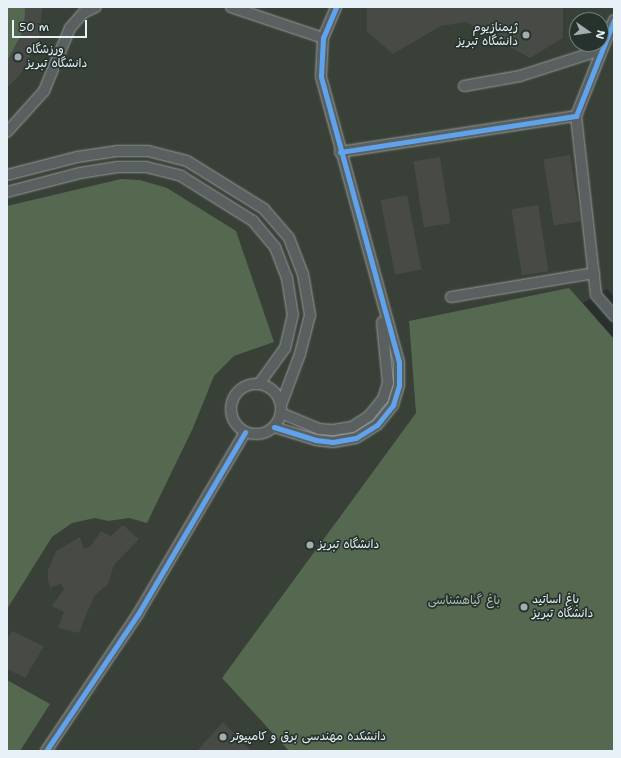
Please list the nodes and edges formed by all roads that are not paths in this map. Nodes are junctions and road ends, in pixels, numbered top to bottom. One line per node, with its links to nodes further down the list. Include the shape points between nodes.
1 (96, 7): 11 (street, via 83,13 70,28 44,90)
2 (231, 7): 6 (street)
3 (336, 7): 6 (street)
4 (614, 20): 5 (street)
5 (609, 32)
6 (323, 38): 12 (street, via 321,76)
7 (595, 52): 9 (street, via 520,76)
8 (600, 52): 10 (street)
9 (464, 86)
10 (576, 116): 12 (street); 15 (street)
11 (7, 132)
12 (340, 152): 16 (street)
13 (7, 175): 20 (street, via 77,157 117,151 148,151 187,161 264,209 289,238 303,274 310,315)
14 (7, 192): 19 (street, via 118,167 146,167 181,176 253,221 275,247 287,278 293,314 285,348)
15 (594, 273): 17 (street); 18 (street, via 596,295)
16 (378, 288): 20 (street, via 388,364 388,383 383,399 369,416 352,427 332,430 319,429); 21 (street, via 399,362 399,385 393,405 377,425 356,438 333,442 316,440)
17 (451, 297)
18 (614, 316)
19 (259, 384): 20 (street, via 273,390); 22 (street, via 244,387 233,398 231,414)
20 (281, 409): 21 (street)
21 (274, 427): 22 (street, via 260,434)
22 (245, 432): 23 (street, via 138,614)
23 (46, 751)

